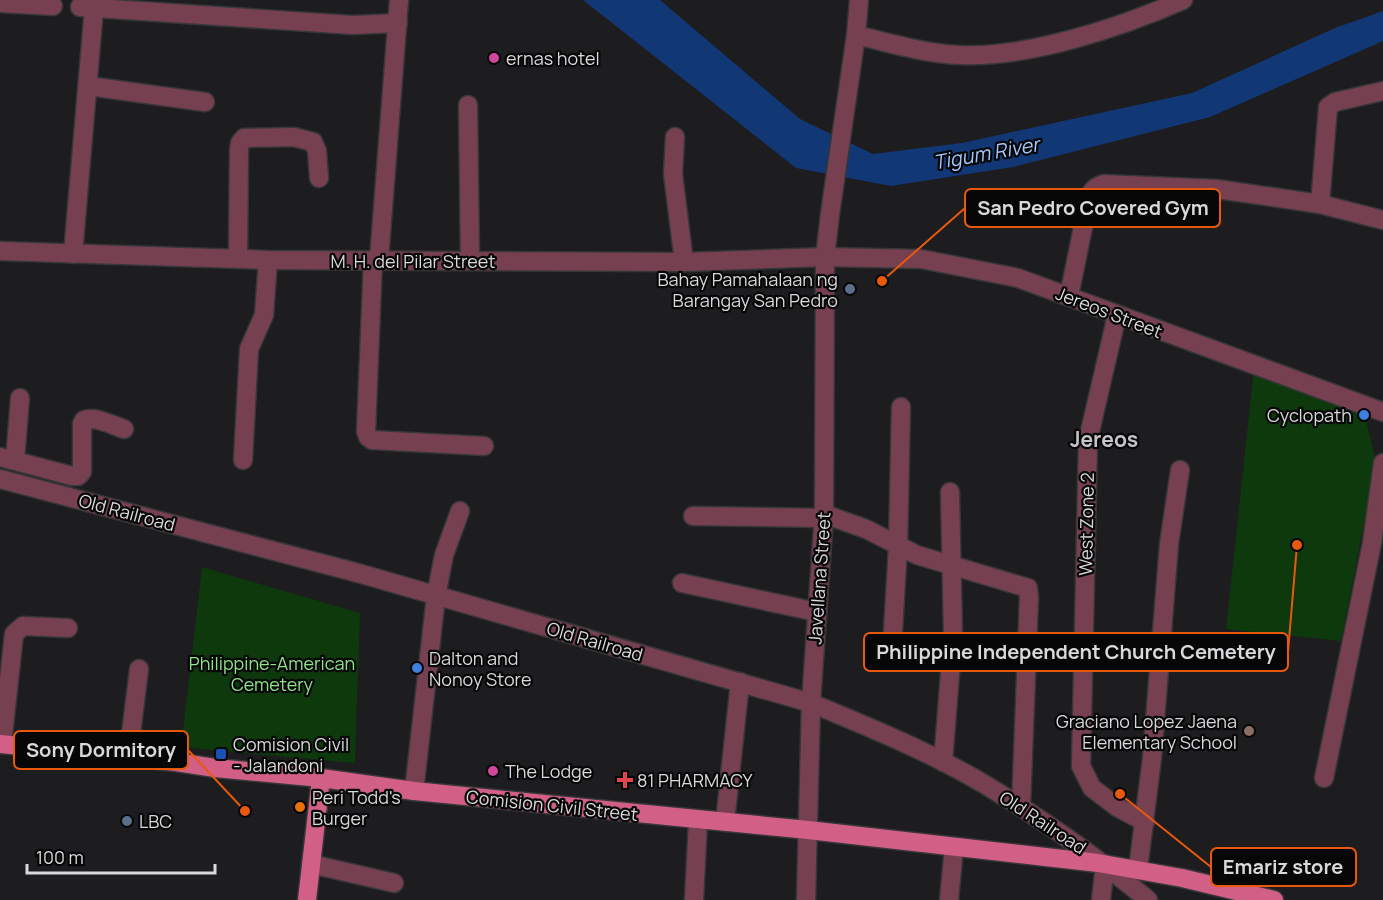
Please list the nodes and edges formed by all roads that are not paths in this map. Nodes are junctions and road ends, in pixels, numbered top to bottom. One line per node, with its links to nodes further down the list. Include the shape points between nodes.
1 (399, 0): 6 (street)
2 (859, 0): 7 (street, Javellana Street)
3 (1183, 0): 7 (street, via 1114,27 1050,44 976,56)
4 (0, 3): 5 (street)
5 (53, 6)
6 (398, 23): 8 (street, via 353,25 87,8); 21 (street)
7 (855, 43): 18 (street, Javellana Street)
8 (88, 86): 10 (street); 17 (street)
9 (1383, 91): 14 (street, via 1328,107)
10 (206, 102)
11 (468, 105): 22 (street)
12 (675, 137): 23 (street, via 673,174)
13 (319, 178): 19 (street, via 313,142 294,137 244,138 239,150)
14 (1320, 204): 15 (street); 24 (street, via 1217,189 1097,186 1089,198)
15 (1383, 220)
16 (0, 251): 17 (street, M. H. del Pilar Street)
17 (74, 254): 19 (street, M. H. del Pilar Street)
18 (825, 257): 23 (street, M. H. del Pilar Street); 24 (street, Jereos Street, via 921,259 1018,278); 39 (street, Javellana Street)
19 (238, 259): 20 (street, M. H. del Pilar Street)
20 (268, 260): 21 (street, M. H. del Pilar Street); 32 (street, via 264,315 249,349)
21 (376, 260): 22 (street, M. H. del Pilar Street); 30 (street, via 368,438)
22 (470, 261): 23 (street, M. H. del Pilar Street)
23 (684, 262)
24 (1069, 296): 25 (street, Jereos Street)
25 (1117, 315): 27 (street, Jereos Street); 60 (street, West Zone 2, via 1088,440 1081,766 1092,788)
26 (20, 398): 31 (street)
27 (1381, 406)
28 (901, 407): 41 (street)
29 (124, 429): 31 (street, via 84,420 83,464 78,476)
30 (484, 446)
31 (7, 458)
32 (243, 460)
33 (1383, 463): 40 (street)
34 (1180, 470): 60 (street, via 1169,544)
35 (0, 478): 44 (street, Old Railroad)
36 (951, 492): 42 (street)
37 (460, 511): 44 (street, via 444,555)
38 (693, 516): 39 (street)
39 (823, 516): 41 (street, via 866,529); 45 (street, Javellana Street)
40 (1377, 544): 55 (street)
41 (898, 546): 42 (street); 47 (street)
42 (953, 566): 53 (street, via 953,636); 57 (street, via 1028,588)
43 (682, 583): 45 (street)
44 (436, 596): 49 (street, Old Railroad); 56 (street)
45 (817, 612): 50 (street, Javellana Street)
46 (68, 628): 51 (street, via 22,626 14,634)
47 (893, 631)
48 (139, 669): 52 (street)
49 (740, 682): 50 (street, Old Railroad); 59 (street)
50 (811, 704): 53 (street, Old Railroad); 61 (street, Javellana Street)
51 (1, 744): 52 (main road, Comision Civil Street)
52 (128, 758): 54 (main road, Comision Civil Street)
53 (943, 762): 57 (street, Old Railroad)
54 (321, 778): 56 (main road, Comision Civil Street); 63 (main road)
55 (1324, 778)
56 (414, 791): 58 (main road, Comision Civil Street)
57 (1021, 807): 64 (street, Old Railroad)
58 (698, 821): 59 (main road, Comision Civil Street); 68 (street)
59 (725, 822): 61 (main road, Comision Civil Street)
60 (1145, 822): 65 (street)
61 (808, 830): 62 (main road, Comision Civil Street); 69 (street, Javellana Street)
62 (954, 847): 64 (main road, Comision Civil Street); 70 (street)
63 (311, 864): 66 (street); 67 (main road)
64 (1105, 864): 65 (main road, Comision Civil Street); 71 (street); 72 (street, Old Railroad)
65 (1138, 869): 73 (main road, Comision Civil Street)
66 (394, 883)
67 (307, 900)
68 (694, 900)
69 (806, 900)
70 (949, 900)
71 (1101, 900)
72 (1148, 900)
73 (1274, 900)

